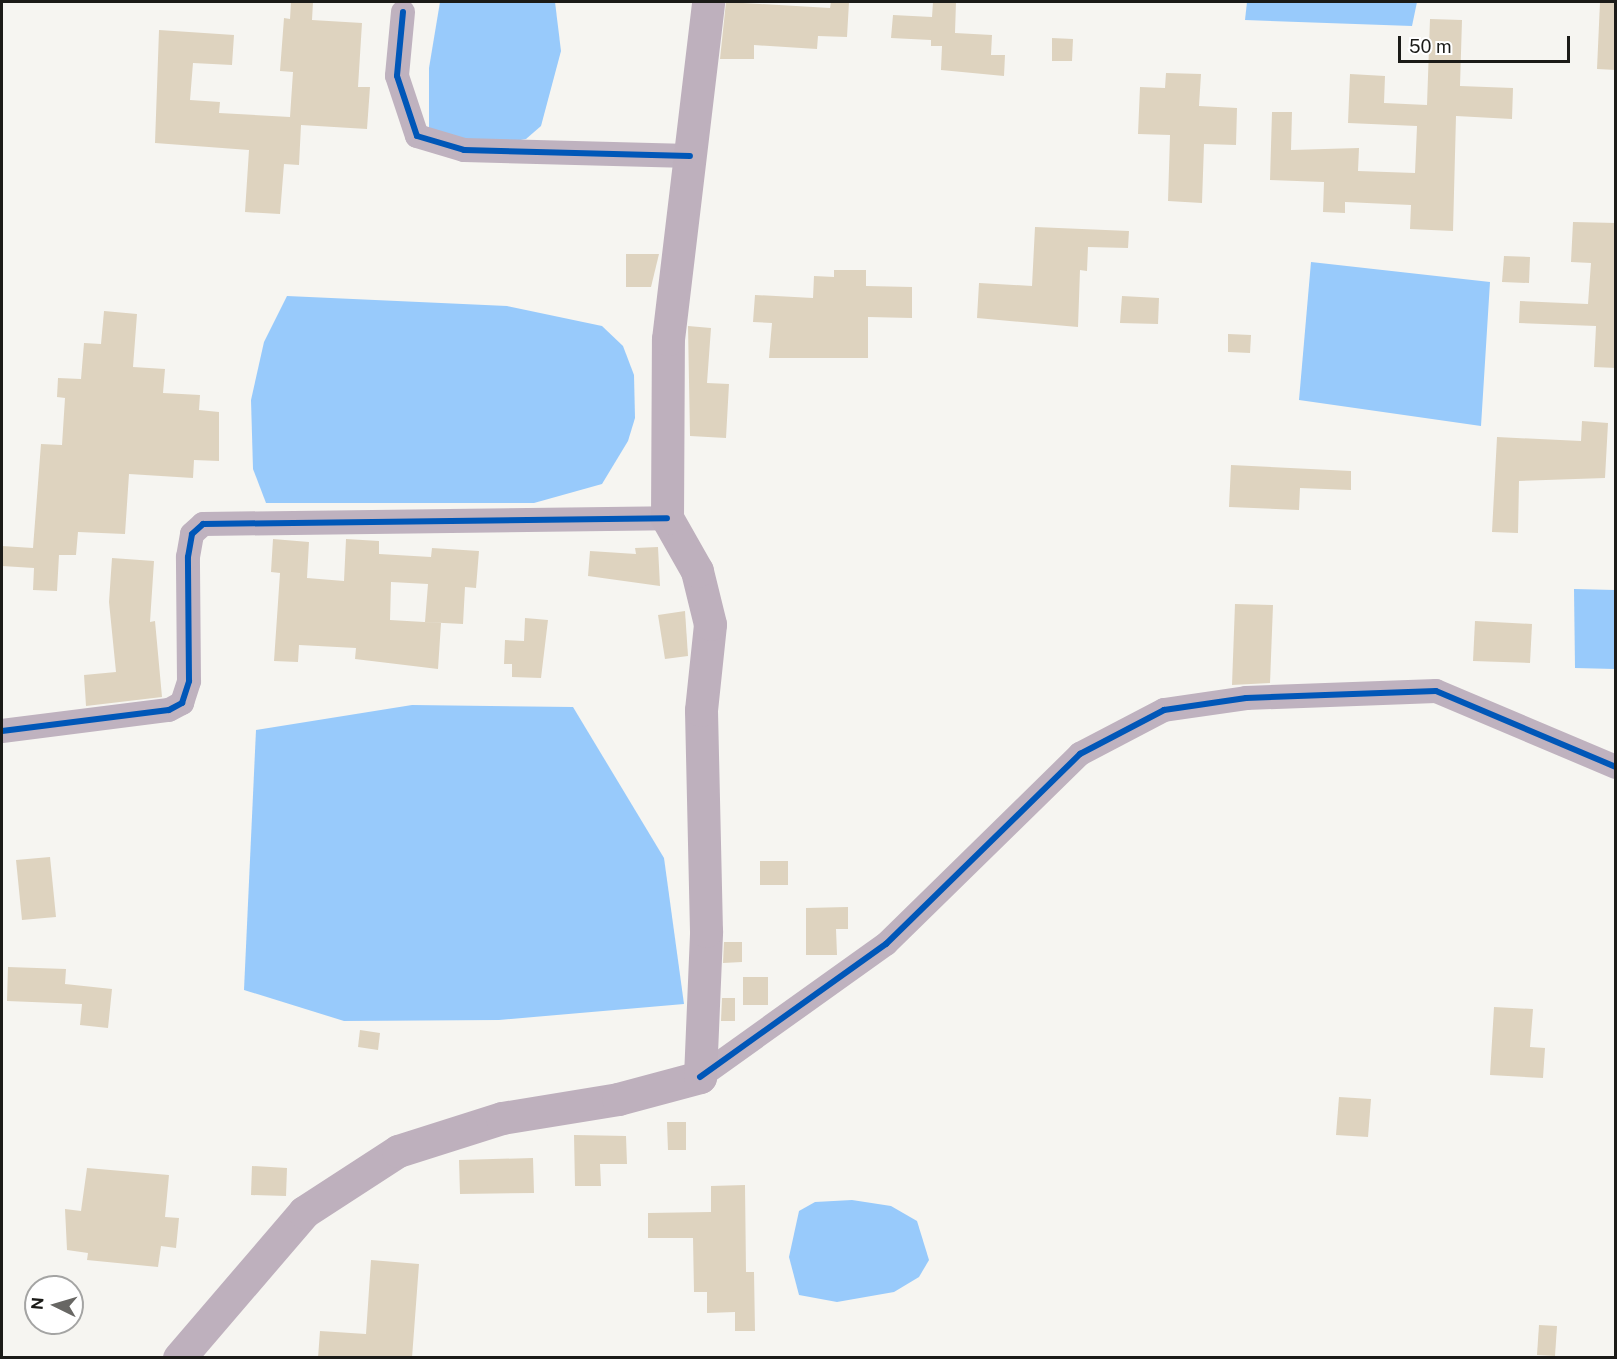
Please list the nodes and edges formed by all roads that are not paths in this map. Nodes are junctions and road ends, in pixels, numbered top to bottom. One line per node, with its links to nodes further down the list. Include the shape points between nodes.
1 (708, 2): 3 (main road)
2 (403, 12): 3 (street, via 397,76 417,136 464,150)
3 (690, 156): 4 (main road, via 668,339)
4 (667, 518): 5 (street, via 203,524 192,534 188,557 189,681 182,703 169,710); 7 (main road, via 697,571 711,624 701,710 706,931)
5 (2, 731)
6 (1616, 767): 7 (street, via 1436,690 1246,698 1164,710 1080,754 886,944)
7 (700, 1077): 8 (main road, via 618,1100 502,1118 398,1151 304,1212)
8 (179, 1358)

